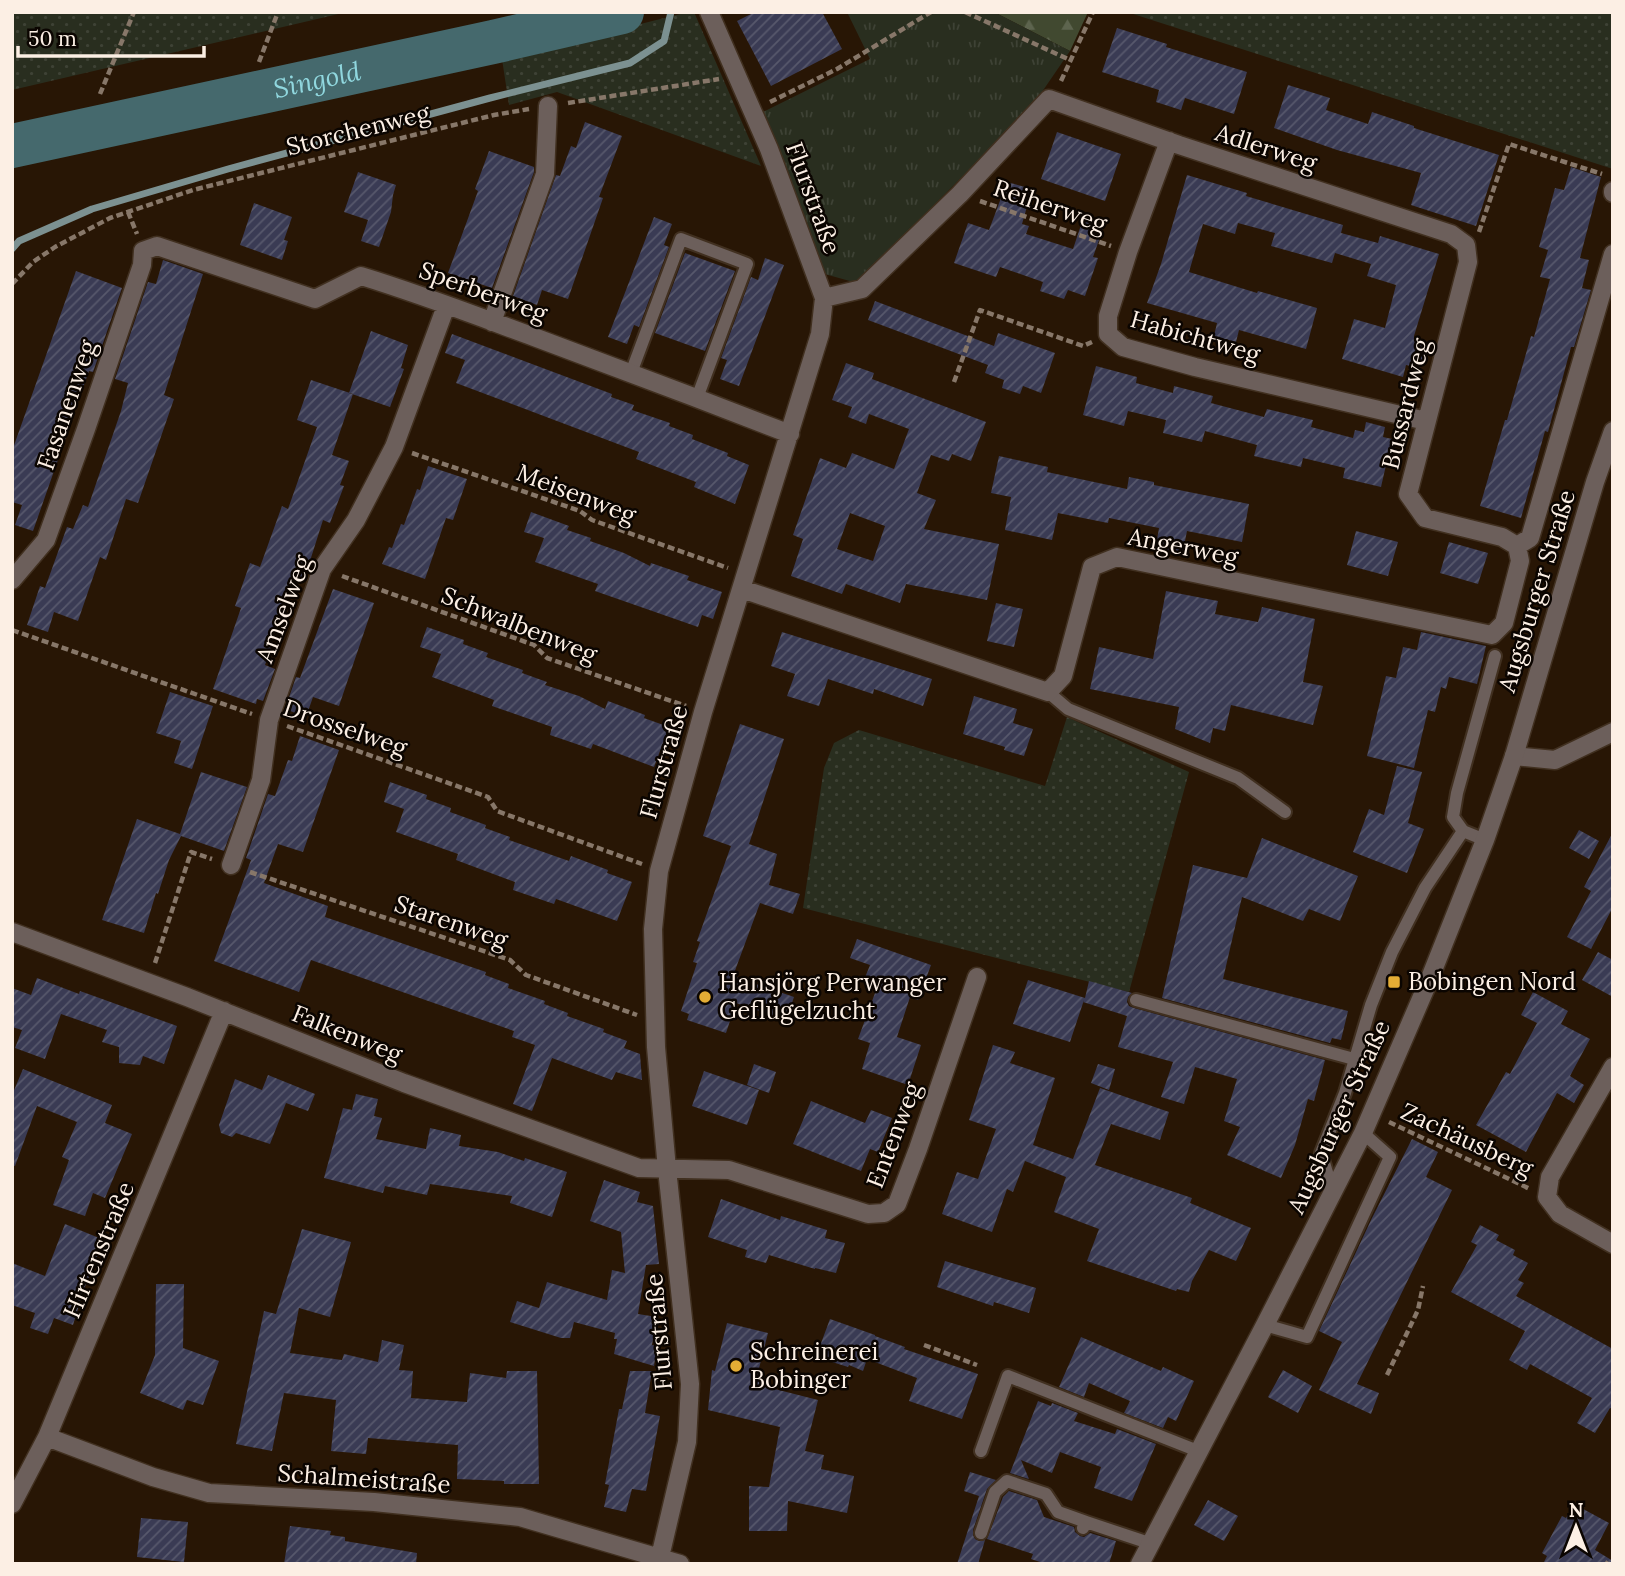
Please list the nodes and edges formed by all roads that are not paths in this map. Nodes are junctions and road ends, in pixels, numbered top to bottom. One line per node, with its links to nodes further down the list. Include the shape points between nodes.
1 (709, 12): 7 (street, Flurstraße, via 769,149)
2 (548, 106): 9 (street, via 545,174)
3 (1169, 141): 4 (street, Adlerweg, via 1451,234); 7 (street, Adlerweg, via 1049,99 862,289); 12 (street, Habichtweg, via 1128,252 1108,316 1108,334 1123,347)
4 (1466, 245): 12 (street, Bussardweg, via 1468,262)
5 (157, 246): 8 (street, Sperberweg, via 315,299 361,276); 16 (street, Fasanenweg, via 143,251 142,265 46,540)
6 (1613, 254): 15 (street, via 1530,538)
7 (824, 298): 14 (street, Flurstraße, via 820,334)
8 (446, 306): 9 (street, Sperberweg); 25 (street, Amselweg, via 394,447 356,520 322,569 269,720 261,780)
9 (492, 322): 10 (street, Sperberweg)
10 (631, 373): 11 (street, Sperberweg); 11 (lane, via 681,239 747,264)
11 (697, 398): 14 (street, Sperberweg)
12 (1426, 421): 15 (street, Bussardweg, via 1408,494 1417,507 1425,517 1502,537)
13 (1613, 431): 21 (street, Augsburger Straße)
14 (790, 435): 17 (street, Flurstraße)
15 (1517, 546): 19 (street, Angerweg, via 1520,561 1504,623 1492,635 1117,557 1092,567 1063,676)
16 (12, 580)
17 (744, 581): 19 (street); 33 (street, Flurstraße, via 659,871 653,929 654,1021)
18 (1495, 656): 23 (lane, via 1457,793 1453,817)
19 (1048, 692): 22 (lane, via 1068,709 1238,778)
20 (1613, 732): 21 (street, via 1555,760)
21 (1514, 756): 24 (street, Augsburger Straße)
22 (1285, 812)
23 (1463, 831): 24 (lane); 30 (lane, via 1425,888 1392,951)
24 (1485, 840): 32 (street, Augsburger Straße)
25 (231, 865)
26 (12, 932): 29 (street, Falkenweg)
27 (977, 977): 33 (street, Entenweg, via 897,1204 884,1213 868,1213 729,1170)
28 (1136, 1000): 30 (lane)
29 (224, 1012): 33 (street, Falkenweg, via 639,1168); 37 (street, Hirtenstraße)
30 (1354, 1059): 34 (lane, via 1321,1153)
31 (1613, 1067): 35 (street, via 1550,1177 1546,1197 1560,1214)
32 (1363, 1133): 34 (street, Augsburger Straße); 36 (lane, via 1390,1157 1307,1337)
33 (667, 1169): 43 (street, Flurstraße, via 690,1396 687,1442)
34 (1333, 1192): 36 (street, Augsburger Straße)
35 (1613, 1244)
36 (1265, 1325): 39 (street, Augsburger Straße)
37 (47, 1437): 40 (street, Hirtenstraße); 43 (street, Schalmeistraße, via 209,1493 374,1502 520,1517)
38 (981, 1451): 39 (lane, via 1007,1376)
39 (1198, 1451): 42 (street, Augsburger Straße)
40 (12, 1504)
41 (981, 1533): 42 (lane, via 995,1492 1007,1481 1046,1494 1058,1512 1084,1526)
42 (1149, 1543): 45 (street, Augsburger Straße)
43 (660, 1557): 44 (street, Schalmeistraße)
44 (680, 1564)
45 (1140, 1564)

